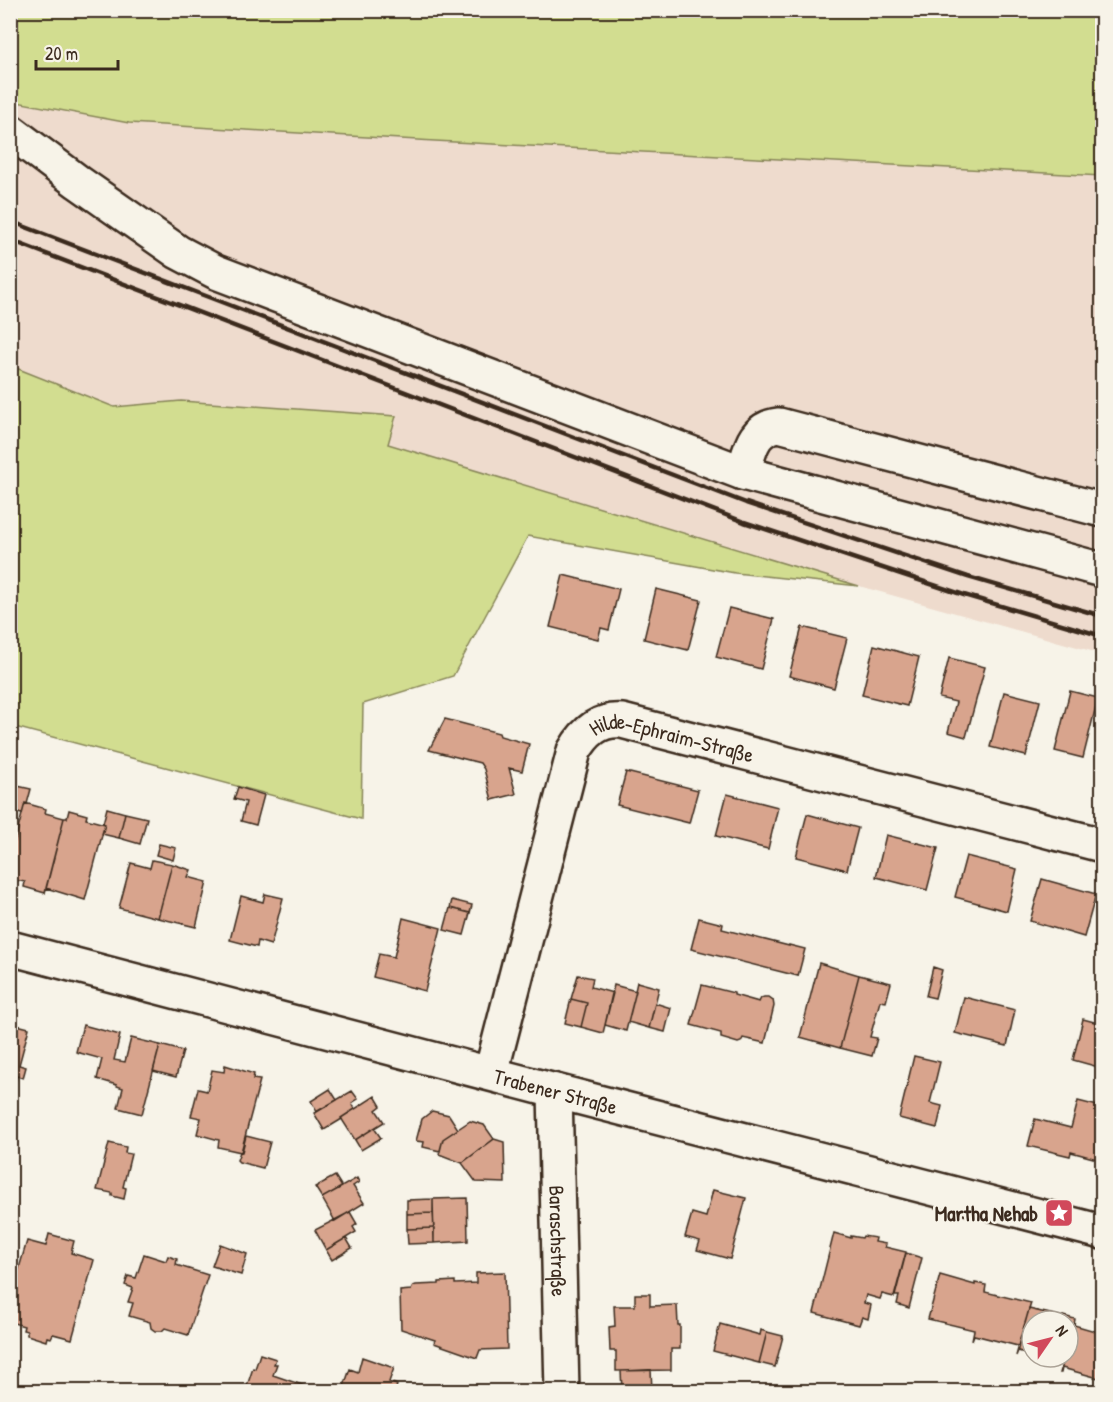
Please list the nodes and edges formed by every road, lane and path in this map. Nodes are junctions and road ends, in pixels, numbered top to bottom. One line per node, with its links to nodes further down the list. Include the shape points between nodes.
1 (10, 131): 2 (street, via 178,252 216,272)
2 (743, 473): 3 (street, via 753,441 769,426 779,425); 4 (street)
3 (1102, 510)
4 (1102, 570)
5 (1102, 845): 7 (street, Hilde-Ephraim-Straße, via 611,720 590,730 574,751)
6 (10, 948): 7 (street, Trabener Straße)
7 (491, 1073): 8 (street, Trabener Straße)
8 (555, 1091): 9 (street, Trabener Straße); 10 (street, Baraschstraße)
9 (1102, 1232)
10 (562, 1392)

